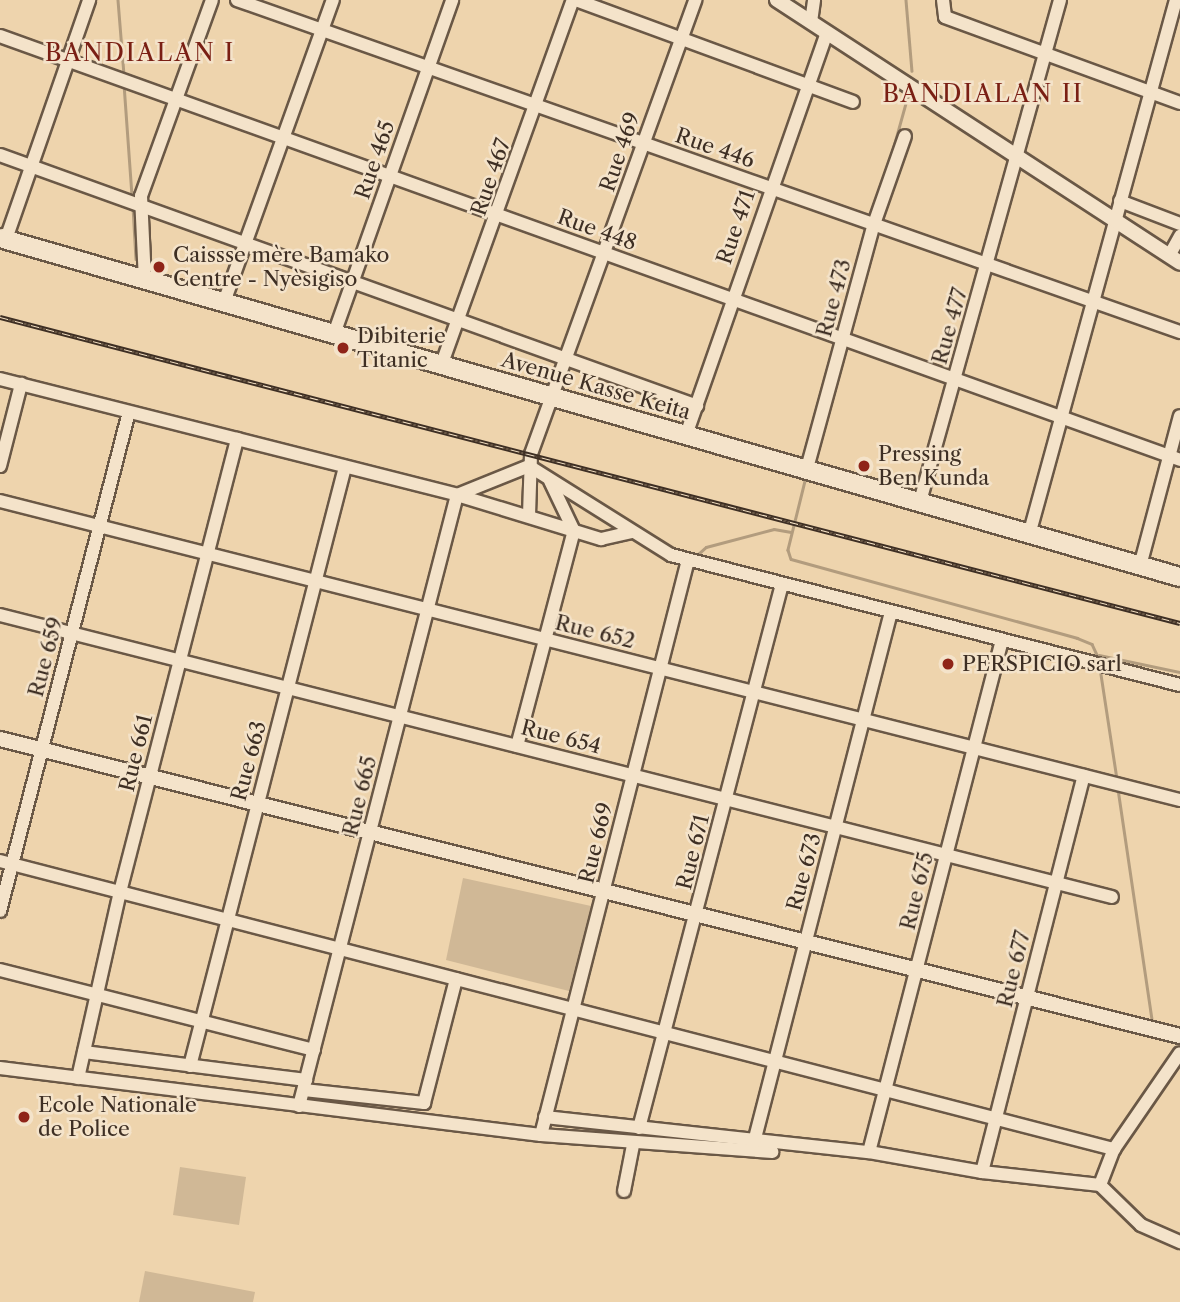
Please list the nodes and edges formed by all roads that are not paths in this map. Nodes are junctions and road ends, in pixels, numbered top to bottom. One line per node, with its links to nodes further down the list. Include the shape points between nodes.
1 (89, 0): 19 (street)
2 (212, 0): 23 (street)
3 (237, 0): 14 (street, Rue 446)
4 (333, 0): 14 (street)
5 (452, 0): 20 (street, Rue 465)
6 (574, 0): 17 (street); 26 (street, Rue 467)
7 (695, 0): 17 (street, Rue 469)
8 (777, 0): 13 (street)
9 (814, 0): 13 (street)
10 (943, 0): 18 (street, via 945,17)
11 (1060, 0): 18 (street, Rue 477)
12 (1176, 0): 22 (street)
13 (811, 22): 15 (street)
14 (322, 30): 20 (street, Rue 446); 28 (street)
15 (827, 33): 21 (street, Rue 471); 31 (street)
16 (0, 36): 19 (street, Rue 448)
17 (681, 38): 21 (street); 29 (street, Rue 469)
18 (1046, 55): 22 (street); 31 (street, Rue 477)
19 (68, 61): 23 (street, Rue 448); 32 (street)
20 (428, 67): 26 (street, Rue 446); 33 (street, Rue 465)
21 (807, 82): 24 (street); 34 (street, Rue 471)
22 (1150, 93): 25 (street); 35 (street)
23 (176, 99): 28 (street, Rue 448); 36 (street)
24 (853, 102)
25 (1180, 103)
26 (536, 105): 29 (street, Rue 446); 37 (street, Rue 467)
27 (905, 136): 39 (street, Rue 473)
28 (283, 138): 33 (street, Rue 448); 43 (street)
29 (643, 143): 34 (street, Rue 446); 44 (street, Rue 469)
30 (0, 155): 32 (street)
31 (1019, 158): 38 (street); 46 (street, Rue 477)
32 (31, 166): 36 (street); 42 (street)
33 (390, 176): 37 (street, Rue 448); 48 (street, Rue 465)
34 (770, 188): 39 (street, Rue 446); 49 (street, Rue 471)
35 (1120, 201): 38 (street); 40 (street)
36 (140, 203): 43 (street); 47 (street)
37 (498, 215): 44 (street, Rue 448); 52 (street, Rue 467)
38 (1115, 220): 45 (street); 50 (street)
39 (874, 224): 46 (street, Rue 446); 55 (street, Rue 473)
40 (1180, 224)
41 (1180, 236): 45 (street)
42 (3, 238): 47 (main road, Avenue Kasse Keita)
43 (245, 244): 48 (street); 51 (street)
44 (605, 253): 49 (street, Rue 448); 56 (street, Rue 469)
45 (1174, 259)
46 (987, 264): 50 (street, Rue 446); 59 (street, Rue 477)
47 (145, 281): 51 (main road, Avenue Kasse Keita)
48 (352, 282): 52 (street); 54 (street, Rue 465)
49 (732, 299): 55 (street, Rue 448); 62 (street, Rue 471)
50 (1093, 301): 53 (street, Rue 446); 65 (street)
51 (223, 305): 54 (main road, Avenue Kasse Keita)
52 (458, 320): 56 (street); 57 (street, Rue 467)
53 (1180, 332)
54 (334, 334): 57 (main road, Avenue Kasse Keita)
55 (844, 339): 59 (street, Rue 448); 72 (street, Rue 473)
56 (565, 358): 61 (street, Rue 469); 62 (street)
57 (441, 366): 61 (main road, Avenue Kasse Keita)
58 (0, 379): 60 (street)
59 (955, 379): 65 (street, Rue 448); 76 (street, Rue 477)
60 (21, 384): 63 (street); 69 (street)
61 (551, 396): 66 (main road, Avenue Kasse Keita); 70 (street, Rue 469)
62 (697, 406): 66 (street, Rue 471)
63 (129, 412): 67 (street); 78 (street, Rue 659)
64 (1180, 416): 68 (street)
65 (1061, 417): 68 (street, Rue 448); 81 (street)
66 (685, 435): 72 (main road, Avenue Kasse Keita)
67 (237, 439): 71 (street); 82 (street, Rue 661)
68 (1175, 458): 84 (street)
69 (0, 466)
70 (528, 466): 73 (street); 74 (street); 77 (street, Rue 469)
71 (345, 467): 74 (street); 86 (street, Rue 663)
72 (806, 472): 76 (main road, Avenue Kasse Keita)
73 (550, 481): 79 (street); 80 (street)
74 (457, 495): 77 (street); 88 (street, Rue 665)
75 (0, 501): 78 (street, Rue 652)
76 (919, 505): 81 (main road, Avenue Kasse Keita)
77 (529, 515): 79 (street)
78 (99, 526): 82 (street, Rue 652); 91 (street, Rue 659)
79 (574, 531): 80 (street, via 601,539); 92 (street)
80 (632, 532): 83 (street)
81 (1029, 535): 84 (main road, Avenue Kasse Keita)
82 (207, 553): 86 (street, Rue 652); 94 (street, Rue 661)
83 (688, 560): 87 (street); 95 (street, Rue 669)
84 (1140, 566): 85 (main road, Avenue Kasse Keita)
85 (1180, 577)
86 (316, 581): 88 (street, Rue 652); 97 (street, Rue 663)
87 (782, 584): 89 (street); 98 (street, Rue 671)
88 (427, 609): 92 (street, Rue 652); 99 (street, Rue 665)
89 (891, 612): 93 (street); 100 (street, Rue 673)
90 (0, 615): 91 (street, Rue 654)
91 (72, 633): 94 (street, Rue 654); 104 (street, Rue 659)
92 (545, 639): 95 (street, Rue 652); 102 (street)
93 (1002, 640): 96 (street); 103 (street, Rue 675)
94 (180, 660): 97 (street, Rue 654); 105 (street, Rue 661)
95 (661, 668): 98 (street, Rue 652); 106 (street, Rue 669)
96 (1180, 685)
97 (288, 688): 99 (street, Rue 654); 110 (street, Rue 663)
98 (754, 692): 100 (street, Rue 652); 108 (street, Rue 671)
99 (400, 716): 102 (street, Rue 654); 112 (street, Rue 665)
100 (863, 720): 103 (street, Rue 652); 111 (street, Rue 673)
101 (0, 739): 104 (street)
102 (517, 746): 106 (street, Rue 654)
103 (974, 748): 107 (street, Rue 652); 113 (street, Rue 675)
104 (42, 749): 105 (street); 114 (street, Rue 659)
105 (150, 776): 110 (street); 117 (street, Rue 661)
106 (633, 776): 108 (street, Rue 654); 116 (street, Rue 669)
107 (1084, 776): 109 (street, Rue 652); 115 (street, Rue 677)
108 (727, 799): 111 (street, Rue 654); 120 (street, Rue 671)
109 (1180, 800)
110 (258, 804): 112 (street); 121 (street, Rue 663)
111 (836, 827): 113 (street, Rue 654); 122 (street, Rue 673)
112 (370, 832): 116 (street); 123 (street, Rue 665)
113 (946, 855): 115 (street, Rue 654); 125 (street, Rue 675)
114 (6, 862): 117 (street); 119 (street, Rue 659)
115 (1056, 883): 118 (street, Rue 654); 128 (street, Rue 677)
116 (603, 891): 120 (street); 129 (street, Rue 669)
117 (120, 892): 121 (street); 127 (street, Rue 661)
118 (1112, 897)
119 (0, 911)
120 (697, 914): 122 (street); 131 (street, Rue 671)
121 (228, 920): 123 (street); 130 (street, Rue 663)
122 (806, 942): 125 (street); 136 (street, Rue 673)
123 (340, 949): 126 (street); 133 (street, Rue 665)
124 (0, 970): 127 (street)
125 (916, 970): 128 (street); 141 (street, Rue 675)
126 (456, 979): 129 (street); 140 (street, via 424,1103)
127 (97, 995): 130 (street); 134 (street, Rue 661)
128 (1027, 998): 132 (street); 144 (street, Rue 677)
129 (573, 1009): 131 (street); 143 (street, Rue 669)
130 (202, 1021): 133 (street); 137 (street, Rue 663)
131 (665, 1033): 136 (street); 145 (street, Rue 671)
132 (1180, 1036)
133 (314, 1049): 140 (street, Rue 665)
134 (85, 1052): 137 (street); 139 (street, Rue 661)
135 (1180, 1053): 149 (street)
136 (775, 1062): 141 (street); 147 (street, Rue 673)
137 (190, 1066): 140 (street)
138 (0, 1069): 139 (street)
139 (78, 1079): 142 (street)
140 (305, 1085): 142 (street, Rue 665)
141 (885, 1090): 144 (street); 151 (street, Rue 675)
142 (299, 1105): 146 (street)
143 (545, 1116): 145 (street); 146 (street, Rue 669)
144 (996, 1119): 149 (street); 152 (street, Rue 677)
145 (639, 1128): 147 (street)
146 (541, 1135): 148 (street)
147 (754, 1142): 151 (street)
148 (633, 1144): 150 (street); 154 (street)
149 (1115, 1149): 153 (street)
150 (772, 1152)
151 (869, 1152): 152 (street)
152 (982, 1172): 153 (street)
153 (1100, 1185): 155 (street, via 1141,1225)
154 (624, 1191)
155 (1180, 1242)

